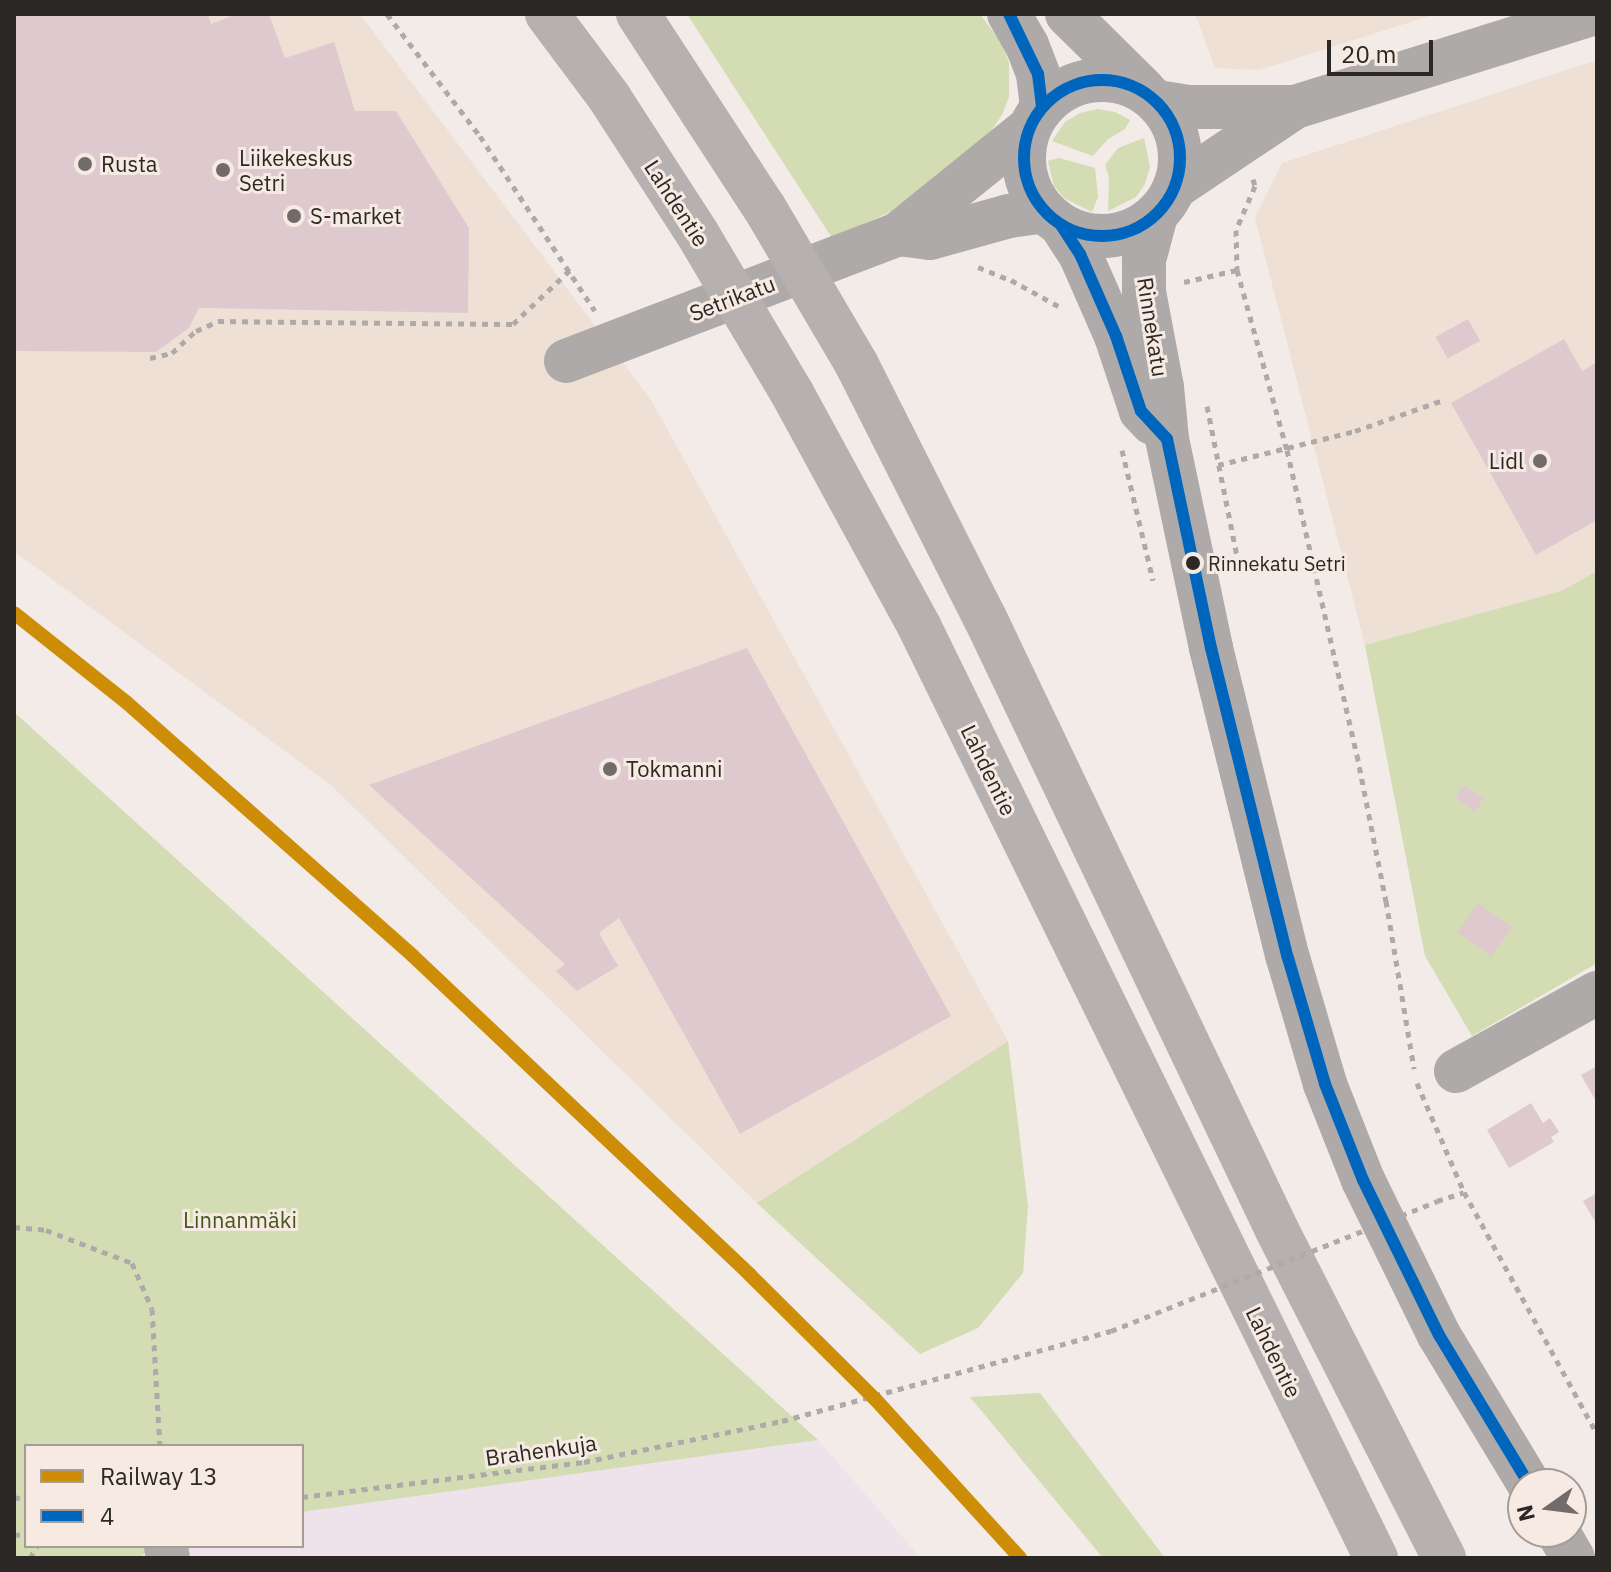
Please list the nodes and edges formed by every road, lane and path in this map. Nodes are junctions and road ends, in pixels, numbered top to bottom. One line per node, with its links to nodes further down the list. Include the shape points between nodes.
1 (547, 14): 36 (highway, Lahdentie, bridge, via 609,97 697,233 792,393 920,628)
2 (638, 14): 37 (highway, bridge, via 764,207 857,365 985,618 1278,1232)
3 (1009, 14): 8 (street, via 1038,74)
4 (1067, 14): 6 (street)
5 (1592, 14): 7 (street)
6 (1153, 98): 7 (street, via 1189,107); 8 (street, via 1122,82 1093,79 1074,84); 10 (street, via 1177,133 1181,151)
7 (1295, 107): 10 (street)
8 (1035, 118): 11 (street, via 1023,151 1024,173 1031,193); 12 (street, Setrikatu)
9 (1248, 166): 14 (path, via 1255,186 1236,230)
10 (1165, 201): 11 (street, via 1140,227 1100,236); 23 (street, Rinnekatu, via 1144,260 1144,292)
11 (1053, 218): 12 (street, Setrikatu, via 1009,216 930,238); 23 (street, Rinnekatu, via 1080,254 1141,411)
12 (898, 234): 19 (street, Setrikatu)
13 (570, 270): 18 (path, via 513,324 218,321 196,331 172,353)
14 (1237, 270): 15 (path); 24 (path)
15 (1183, 282): 16 (path); 17 (path)
16 (1171, 285)
17 (1186, 298)
18 (150, 358)
19 (566, 361)
20 (1446, 399): 24 (path)
21 (1206, 404): 25 (path)
22 (1120, 438): 27 (path)
23 (1167, 439): 34 (street, Rinnekatu, via 1211,648 1325,1084 1363,1180 1439,1335)
24 (1287, 450): 25 (path); 30 (path, via 1372,828 1418,1092)
25 (1218, 465): 26 (path)
26 (1238, 561)
27 (1157, 593)
28 (1597, 993): 29 (street)
29 (1456, 1071)
30 (1464, 1192): 32 (path); 35 (path, Brahenkuja, bridge, via 1111,1331 1012,1361 782,1421 584,1462)
31 (14, 1227): 33 (path, via 46,1230 132,1263 152,1309)
32 (1597, 1434)
33 (160, 1444)
34 (1519, 1468)
35 (304, 1497)
36 (1376, 1558)
37 (1444, 1558)

